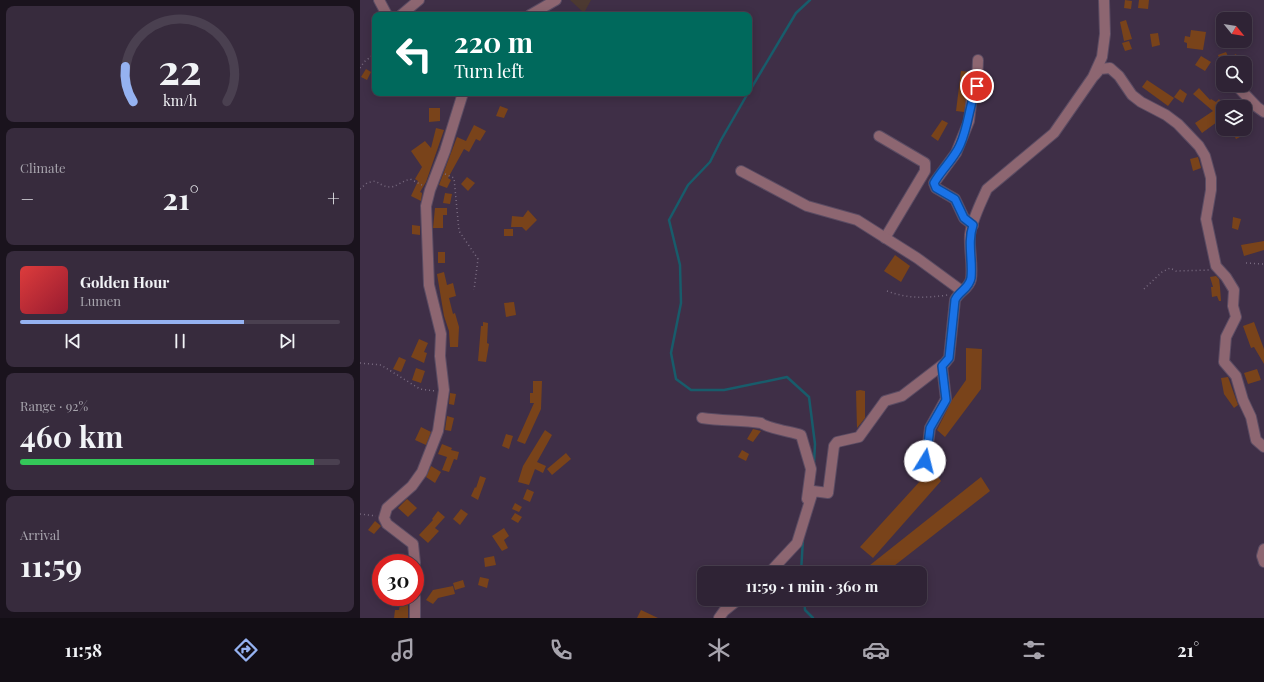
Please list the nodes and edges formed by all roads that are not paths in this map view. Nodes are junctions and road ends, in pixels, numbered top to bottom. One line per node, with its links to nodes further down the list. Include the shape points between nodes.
1 (379, 0): 5 (street)
2 (419, 0): 6 (street)
3 (556, 0): 7 (street)
4 (1104, 0): 9 (street, via 1103,50)
5 (385, 12)
6 (405, 12)
7 (535, 12)
8 (978, 60): 15 (street, via 977,86 972,96 969,121 956,153 934,183 936,188 955,199 964,218)
9 (1093, 77): 15 (street, via 1054,133 987,188); 20 (street, via 1100,70 1110,68 1132,95 1166,115 1199,146 1205,156 1211,178 1206,219 1216,266 1234,290 1233,306 1236,317 1226,337 1224,362 1236,376 1251,417 1256,440)
10 (1243, 92): 12 (street)
11 (462, 96): 24 (street, via 426,206 429,285 441,334 440,356 444,390 438,431 422,472 412,486 387,508 384,518 387,524 413,544)
12 (1264, 112)
13 (879, 136): 16 (street, via 925,163 925,171)
14 (741, 171): 16 (street, via 807,206 857,220)
15 (973, 225): 17 (street, via 970,234 971,278 968,287)
16 (886, 238): 17 (street)
17 (960, 292): 18 (street, via 955,300 949,358)
18 (942, 366): 21 (street, via 946,400 930,428 924,454); 22 (street, via 902,396 885,401 860,437 837,442 834,446 828,493 813,491)
19 (702, 418): 22 (street, via 761,423 801,435 811,469)
20 (1264, 447)
21 (925, 461)
22 (803, 522): 26 (street, via 796,543)
23 (1264, 549): 25 (street)
24 (414, 554)
25 (1264, 562)
26 (775, 566)
27 (414, 606): 29 (street)
28 (730, 606): 30 (street)
29 (415, 618)
30 (719, 618)

